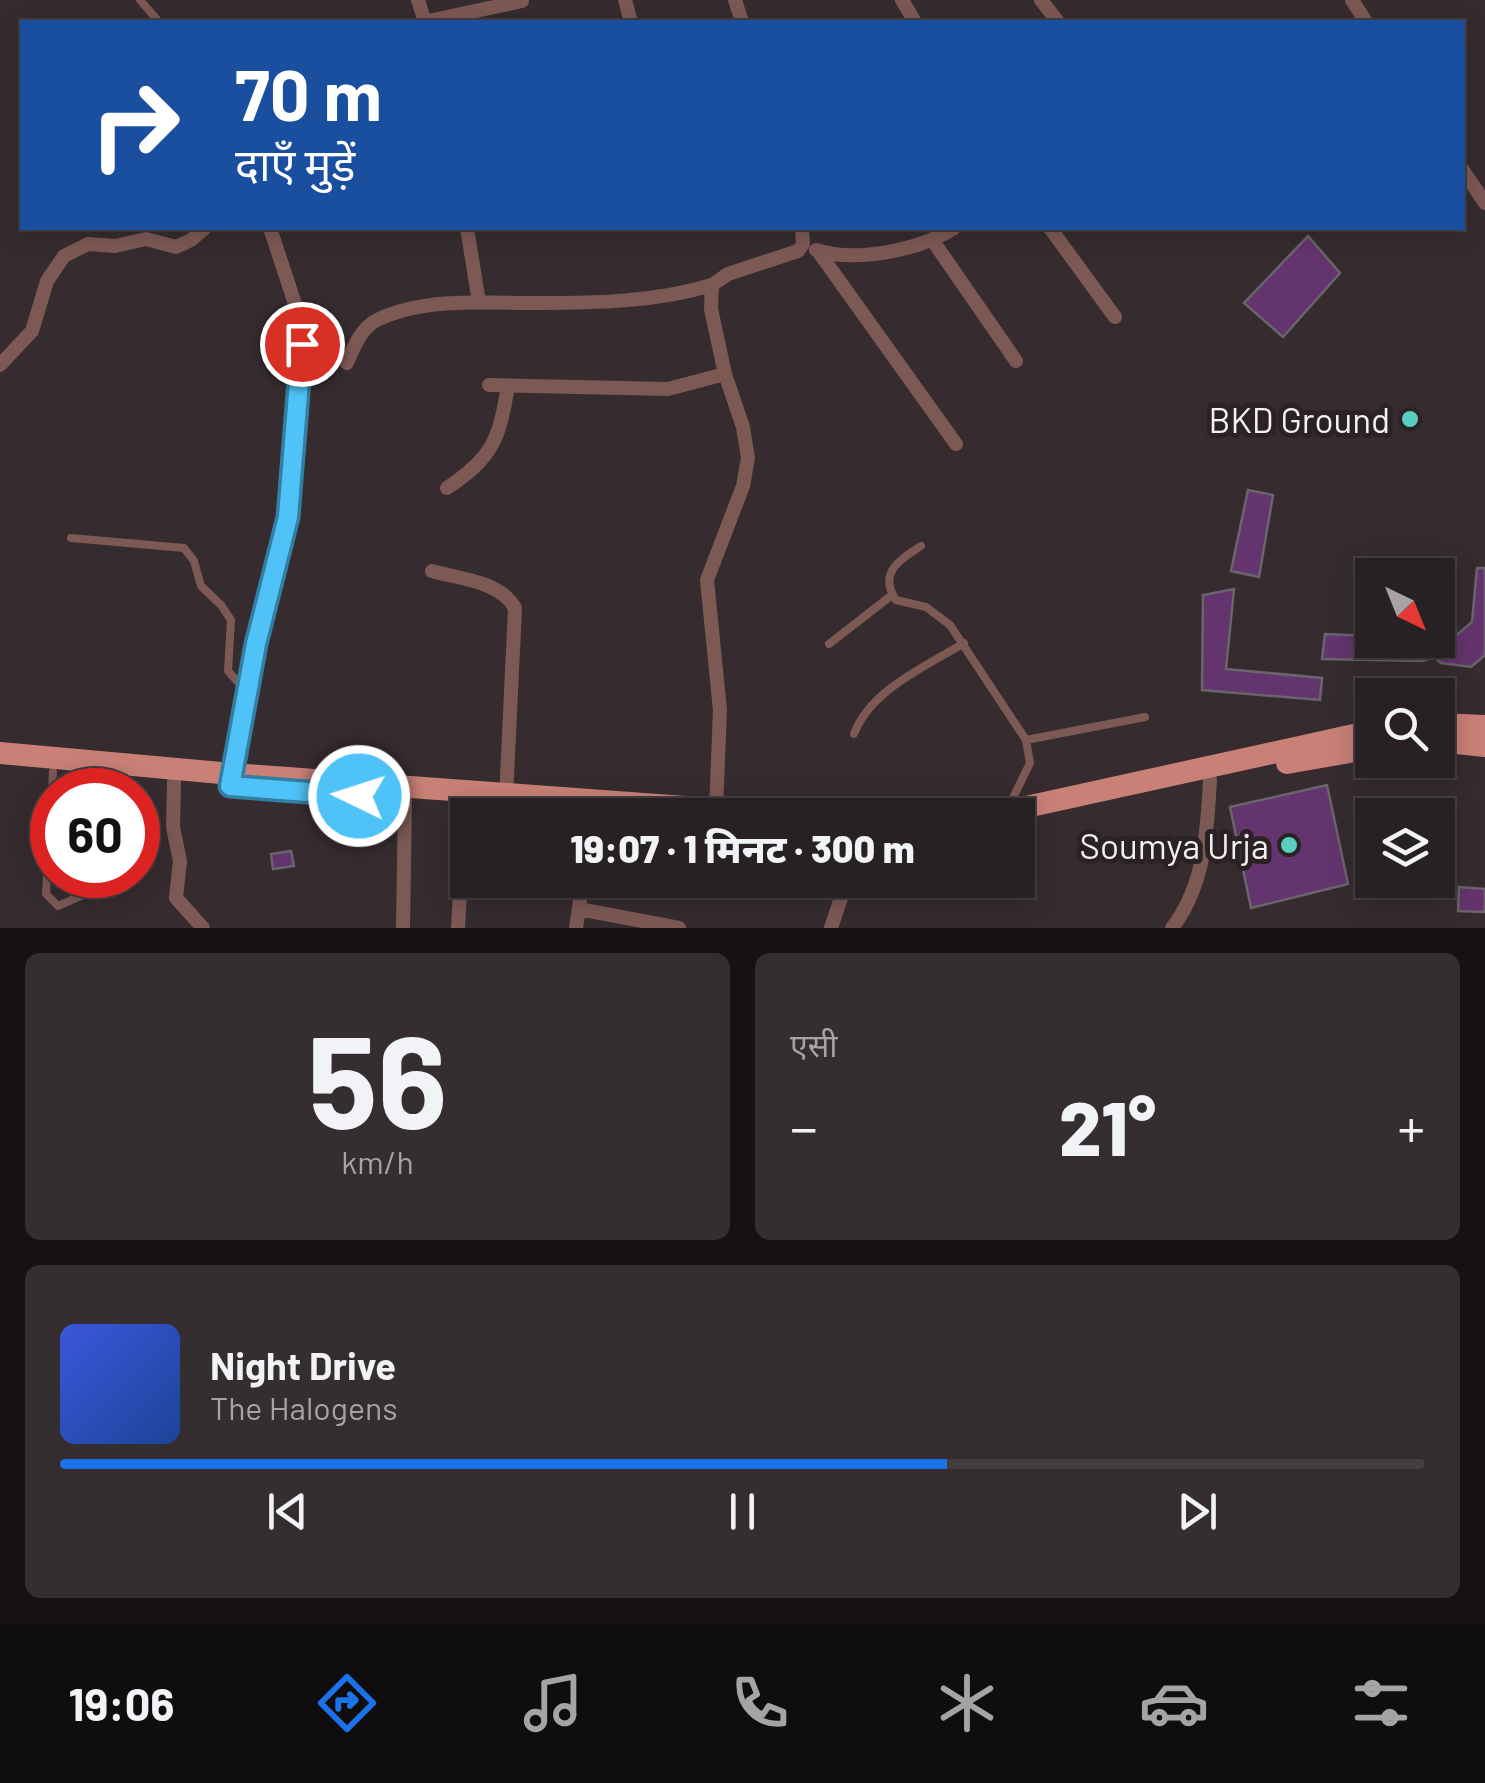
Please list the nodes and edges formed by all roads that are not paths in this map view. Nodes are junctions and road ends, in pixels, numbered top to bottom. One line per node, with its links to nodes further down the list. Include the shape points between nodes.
1 (140, 0): 4 (lane)
2 (1041, 0): 6 (street)
3 (522, 1): 5 (street)
4 (157, 20)
5 (433, 20)
6 (1056, 20)
7 (1465, 174): 8 (street)
8 (1485, 204)
9 (202, 230): 23 (street, via 176,247 146,239 88,244 64,256 47,281 32,331)
10 (271, 230): 35 (street, via 298,313 301,375 288,517)
11 (468, 230): 19 (street)
12 (802, 230): 16 (street)
13 (951, 230): 15 (street)
14 (1051, 230): 20 (street)
15 (933, 242): 17 (street, via 908,250); 21 (street)
16 (802, 244): 17 (street); 18 (street, via 790,255)
17 (818, 251): 27 (street)
18 (712, 285): 19 (street, via 674,297); 24 (street)
19 (479, 302): 22 (street, via 374,322)
20 (1115, 317)
21 (1016, 360)
22 (347, 363)
23 (0, 366)
24 (724, 374): 26 (street, via 668,389); 54 (street, via 748,458 707,580 720,710)
25 (489, 386): 26 (street)
26 (508, 386): 28 (street, via 492,449)
27 (956, 444)
28 (446, 488)
29 (71, 538): 35 (lane, via 184,548 201,586 231,620 228,671)
30 (920, 546): 32 (lane, via 887,576)
31 (432, 571): 53 (street, via 495,588 515,608)
32 (892, 595): 33 (lane, via 926,606); 34 (lane)
33 (964, 642): 39 (lane, via 874,703); 41 (lane)
34 (829, 644)
35 (246, 692): 48 (street)
36 (1145, 717): 41 (lane)
37 (1455, 725): 38 (main road)
38 (1485, 726)
39 (854, 734)
40 (1355, 735): 58 (main road)
41 (1026, 740): 55 (lane, via 1030,763)
42 (1455, 743): 43 (main road)
43 (1485, 746)
44 (1355, 751): 49 (main road)
45 (0, 753): 48 (main road)
46 (0, 768): 47 (main road)
47 (30, 770)
48 (230, 780): 51 (main road); 52 (main road); 56 (main road)
49 (1210, 780): 59 (main road); 72 (street, via 1203,858)
50 (160, 782): 51 (main road)
51 (174, 782): 66 (street, via 176,898)
52 (478, 798)
53 (506, 798)
54 (716, 798)
55 (1013, 798)
56 (406, 800): 57 (main road); 67 (street)
57 (450, 804)
58 (1035, 810)
59 (1035, 811)
60 (50, 898): 61 (lane, via 58,906)
61 (77, 898)
62 (459, 898): 68 (street)
63 (580, 898): 65 (street)
64 (841, 898): 71 (street)
65 (578, 909): 69 (street); 70 (street)
66 (203, 928)
67 (403, 928)
68 (458, 928)
69 (576, 928)
70 (679, 928)
71 (831, 928)
72 (1172, 928)

